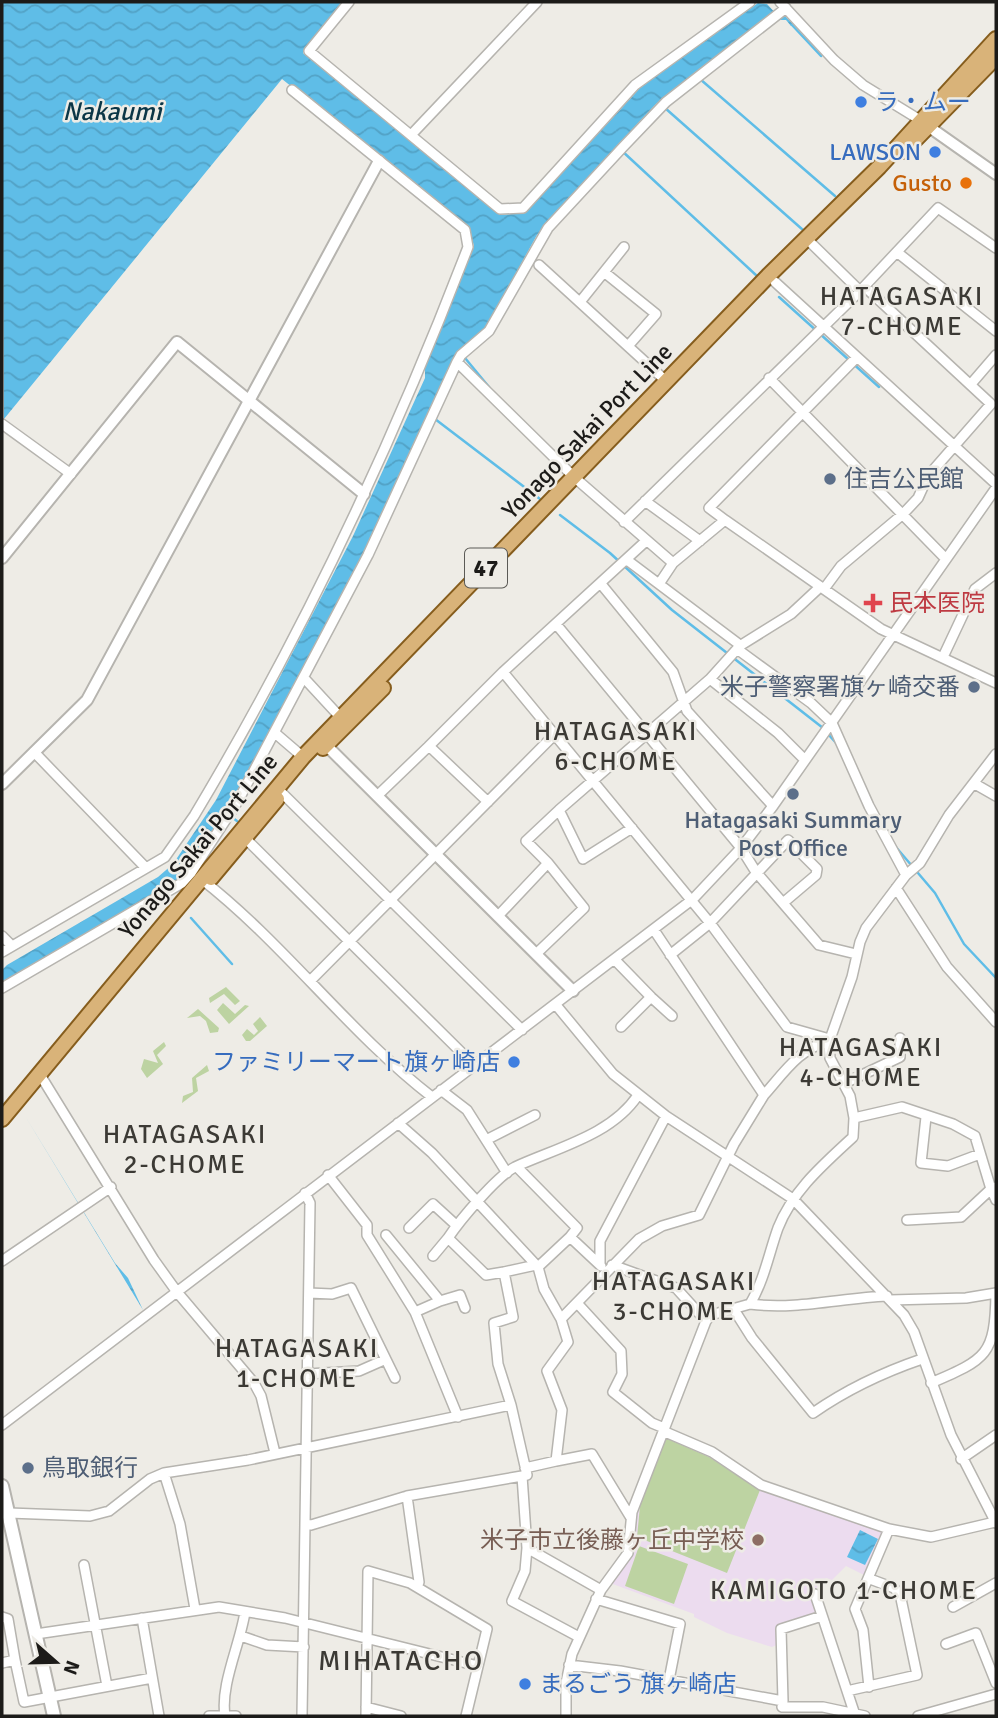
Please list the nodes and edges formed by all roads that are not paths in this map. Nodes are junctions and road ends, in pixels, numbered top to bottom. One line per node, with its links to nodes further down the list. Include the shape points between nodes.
1 (349, 2): 9 (street, via 309,51)
2 (537, 2): 9 (street)
3 (750, 2): 9 (street, via 635,85 523,208 500,209)
4 (783, 5): 8 (street, via 863,85); 26 (street, via 657,110 620,149 548,228 489,331)
5 (996, 40): 8 (main road, Yonago Sakai Port Line / 47)
6 (996, 57): 8 (main road, Yonago Sakai Port Line / 47)
7 (292, 90): 10 (street)
8 (925, 124): 11 (street); 12 (main road, Yonago Sakai Port Line / 47); 28 (main road, Yonago Sakai Port Line / 47)
9 (411, 135)
10 (379, 161): 30 (street); 37 (street, via 465,230 468,247 429,351)
11 (996, 174)
12 (812, 244): 18 (main road, Yonago Sakai Port Line / 47); 19 (street)
13 (624, 247): 17 (street)
14 (996, 248): 15 (street, via 939,208)
15 (898, 253): 19 (street); 22 (street)
16 (539, 265): 20 (street)
17 (604, 272): 20 (street); 23 (street, via 656,314)
18 (775, 282): 21 (street); 35 (main road, Yonago Sakai Port Line / 47)
19 (862, 289): 21 (street); 29 (street)
20 (580, 302): 23 (street)
21 (824, 327): 25 (street); 27 (street)
22 (996, 331)
23 (628, 346): 28 (street)
24 (996, 355): 29 (street)
25 (857, 357): 31 (street); 33 (street)
26 (457, 362): 35 (street); 57 (street, via 378,536)
27 (769, 378): 31 (street); 38 (street)
28 (666, 381): 35 (main road, Yonago Sakai Port Line / 47)
29 (971, 384): 33 (street, via 991,404)
30 (250, 400): 34 (street, via 177,342); 37 (street); 68 (street, via 87,700)
31 (802, 413): 39 (street); 40 (street, via 709,508)
32 (2, 424): 34 (street)
33 (954, 446): 36 (street); 39 (street)
34 (71, 474): 44 (street)
35 (577, 480): 41 (street); 61 (main road, Yonago Sakai Port Line / 47); 66 (main road, Yonago Sakai Port Line / 47)
36 (995, 490): 45 (street)
37 (364, 494): 86 (street, via 220,773 165,857)
38 (645, 501): 41 (street); 43 (street)
39 (903, 514): 45 (street); 51 (street)
40 (725, 520): 43 (street); 51 (street)
41 (624, 522): 42 (street)
42 (646, 541): 46 (street); 47 (street)
43 (700, 541): 47 (street)
44 (2, 558)
45 (946, 559): 53 (street)
46 (627, 560): 49 (street); 50 (street)
47 (673, 562): 50 (street)
48 (996, 573): 55 (street, via 975,589)
49 (601, 584): 52 (street); 60 (street, via 673,672)
50 (659, 584): 54 (street)
51 (822, 588): 53 (street); 54 (street)
52 (556, 624): 56 (street); 64 (street)
53 (893, 635): 55 (street); 62 (street)
54 (738, 647): 58 (street); 62 (street)
55 (943, 657): 59 (street)
56 (503, 673): 65 (street); 67 (street)
57 (304, 678): 61 (street); 63 (street)
58 (710, 679): 60 (street); 71 (street)
59 (996, 682)
60 (682, 701): 64 (street); 79 (street)
61 (340, 716): 66 (main road, Yonago Sakai Port Line / 47)
62 (832, 723): 71 (street); 88 (street)
63 (275, 733): 70 (street); 106 (street, via 228,819 187,879)
64 (645, 733): 72 (street); 83 (street)
65 (554, 735): 72 (street); 78 (street)
66 (323, 742): 70 (main road, Yonago Sakai Port Line / 47); 75 (main road, Yonago Sakai Port Line / 47); 76 (street)
67 (429, 746): 76 (street); 78 (street)
68 (34, 752): 73 (street); 86 (street)
69 (996, 754): 74 (street)
70 (303, 757): 89 (main road, Yonago Sakai Port Line / 47)
71 (805, 760): 79 (street)
72 (593, 780): 80 (street); 81 (street)
73 (2, 784)
74 (975, 784): 77 (street); 88 (street, via 948,815 920,863)
75 (282, 793): 82 (main road, Yonago Sakai Port Line / 47); 91 (street)
76 (377, 796): 84 (street)
77 (996, 796)
78 (488, 802): 84 (street)
79 (773, 806): 83 (street)
80 (559, 810): 81 (street, via 583,859); 85 (street, via 526,841)
81 (632, 828): 92 (street)
82 (246, 839): 89 (main road, Yonago Sakai Port Line / 47); 98 (street)
83 (741, 848): 87 (street); 92 (street)
84 (436, 854): 91 (street); 94 (street)
85 (548, 863): 94 (street); 101 (street, via 584,908)
86 (146, 868): 99 (street)
87 (756, 872): 93 (street); 93 (street, via 788,840 817,869 816,875); 95 (street)
88 (906, 875): 90 (street)
89 (203, 880): 105 (street); 117 (main road, Yonago Sakai Port Line / 47)
90 (896, 888): 102 (street, via 866,928); 111 (street, via 947,967)
91 (392, 900): 98 (street); 113 (street)
92 (693, 900): 95 (street); 96 (street)
93 (783, 903): 102 (street, via 819,944)
94 (498, 916): 101 (street)
95 (710, 923): 103 (street); 115 (street, via 787,1027)
96 (654, 930): 103 (street); 104 (street)
97 (2, 936): 99 (street)
98 (350, 942): 105 (street); 116 (street)
99 (12, 946): 100 (street)
100 (2, 952)
101 (536, 954): 107 (street)
102 (856, 954): 115 (street)
103 (670, 955): 121 (street)
104 (615, 960): 107 (street); 108 (street)
105 (310, 981): 122 (street, via 400,1072)
106 (2, 988)
107 (573, 991): 109 (street)
108 (651, 997): 110 (street); 112 (street)
109 (556, 1005): 113 (street); 120 (street, via 613,1073)
110 (672, 1016)
111 (996, 1022)
112 (621, 1027)
113 (522, 1030): 116 (street)
114 (900, 1038): 118 (street, via 900,1057)
115 (829, 1042): 118 (street, via 830,1058); 121 (street, via 801,1056)
116 (474, 1065): 119 (street)
117 (41, 1076): 127 (main road, Yonago Sakai Port Line / 47); 129 (main road, Yonago Sakai Port Line / 47); 136 (street)
118 (845, 1083): 126 (street)
119 (441, 1090): 122 (street); 130 (street, via 467,1110)
120 (638, 1095): 124 (street); 133 (street, via 619,1119)
121 (764, 1095): 132 (street)
122 (432, 1097): 128 (street)
123 (535, 1115): 130 (street)
124 (666, 1116): 132 (street); 151 (street, via 600,1241)
125 (926, 1117): 126 (street, via 902,1107); 131 (street, via 975,1136); 131 (street, via 921,1163 948,1166)
126 (855, 1118): 139 (street, via 853,1137)
127 (2, 1119)
128 (398, 1122): 135 (street); 141 (street)
129 (2, 1132)
130 (486, 1140): 134 (street)
131 (980, 1154): 137 (street)
132 (727, 1157): 139 (street); 151 (street, via 699,1215 653,1231)
133 (517, 1167): 134 (street); 146 (street, via 577,1228)
134 (507, 1173): 141 (street)
135 (328, 1175): 138 (street); 162 (street, via 367,1225 368,1235)
136 (111, 1188): 149 (street); 153 (street)
137 (994, 1188): 140 (street); 142 (street, via 961,1217)
138 (305, 1193): 153 (street); 154 (street, via 310,1203)
139 (793, 1199): 156 (street); 159 (street)
140 (996, 1200)
141 (477, 1203): 143 (street); 150 (street)
142 (907, 1220)
143 (456, 1225): 144 (street, via 433,1204); 147 (street)
144 (409, 1228)
145 (386, 1236): 157 (street)
146 (570, 1237): 150 (street); 151 (street)
147 (448, 1238): 148 (street); 152 (street, via 486,1275)
148 (433, 1256)
149 (2, 1261)
150 (537, 1266): 152 (street); 163 (street)
151 (606, 1267): 158 (street); 164 (street, via 676,1288)
152 (504, 1272): 170 (street, via 513,1317 494,1323 498,1364)
153 (177, 1292): 172 (street); 176 (street, via 254,1383)
154 (309, 1293): 166 (street, via 332,1294 351,1288); 167 (street)
155 (996, 1293): 156 (street, via 965,1298); 169 (street, via 996,1332 981,1359)
156 (889, 1298): 159 (street, via 845,1298 788,1308); 165 (street, via 914,1332)
157 (440, 1301): 160 (street, via 460,1295); 162 (street)
158 (577, 1303): 163 (street); 173 (street, via 621,1351 622,1374 613,1392)
159 (750, 1304): 161 (street)
160 (465, 1308)
161 (733, 1308): 164 (street); 165 (street, via 813,1413 893,1369)
162 (415, 1312): 171 (street)
163 (561, 1318): 178 (street, via 568,1342 547,1371 562,1410)
164 (706, 1321): 173 (street)
165 (922, 1359): 169 (street)
166 (383, 1360): 167 (street, via 359,1371); 168 (street, via 387,1358)
167 (307, 1374): 175 (street)
168 (395, 1378)
169 (931, 1383): 177 (street)
170 (511, 1405): 171 (street); 180 (street)
171 (458, 1416): 175 (street)
172 (2, 1425)
173 (663, 1429): 184 (street); 188 (street, via 712,1452 761,1485)
174 (996, 1435): 177 (street)
175 (306, 1447): 176 (street); 187 (street)
176 (275, 1453): 179 (street)
177 (961, 1459): 183 (street)
178 (556, 1461): 180 (street); 184 (street, via 592,1454)
179 (164, 1472): 185 (street, via 109,1511); 197 (street, via 180,1524)
180 (524, 1472): 182 (street); 189 (street)
181 (2, 1486): 185 (main road)
182 (407, 1496): 187 (street); 193 (street)
183 (992, 1505): 186 (street)
184 (631, 1518): 194 (street, via 628,1553)
185 (8, 1523): 204 (main road)
186 (996, 1523): 188 (street, via 931,1537)
187 (305, 1524): 202 (street)
188 (889, 1530): 191 (street, via 868,1574)
189 (527, 1548): 194 (street); 206 (street, via 525,1571 512,1601)
190 (84, 1565): 203 (street)
191 (870, 1580): 218 (street, via 855,1609 863,1630); 218 (street, via 900,1594 917,1675)
192 (996, 1583): 196 (street)
193 (417, 1587): 207 (street, via 368,1571); 213 (street, via 487,1629)
194 (598, 1594): 206 (street); 215 (street, via 680,1623)
195 (815, 1594): 199 (street)
196 (953, 1606)
197 (195, 1609): 198 (street); 201 (street)
198 (245, 1612): 202 (street); 205 (street)
199 (822, 1616): 219 (street); 222 (street, via 781,1629)
200 (2, 1617): 210 (street, via 8,1619)
201 (142, 1618): 203 (street); 214 (street)
202 (304, 1623): 207 (street); 209 (street)
203 (97, 1624): 204 (street); 217 (street)
204 (36, 1634): 221 (main road)
205 (240, 1636): 209 (street, via 267,1645); 225 (street, via 222,1698)
206 (579, 1637): 212 (street)
207 (367, 1638): 213 (street); 223 (street)
208 (946, 1644): 216 (street, via 976,1633)
209 (304, 1647): 230 (street)
210 (15, 1660): 211 (street); 221 (street, via 24,1702)
211 (2, 1663)
212 (569, 1665): 215 (street); 233 (street)
213 (478, 1666): 232 (street)
214 (152, 1678): 217 (street); 227 (street)
215 (669, 1680): 222 (street)
216 (996, 1683)
217 (107, 1686): 221 (street)
218 (869, 1687): 219 (street)
219 (847, 1691): 224 (street)
220 (996, 1694): 235 (street)
221 (50, 1697): 226 (main road)
222 (781, 1708): 224 (street, via 813,1706)
223 (366, 1712): 231 (street)
224 (855, 1714): 234 (street)
225 (224, 1715): 228 (street); 229 (street)
226 (54, 1716)
227 (159, 1716)
228 (209, 1716)
229 (236, 1716)
230 (302, 1716)
231 (401, 1716)
232 (466, 1716)
233 (566, 1716)
234 (865, 1716)
235 (918, 1716)

